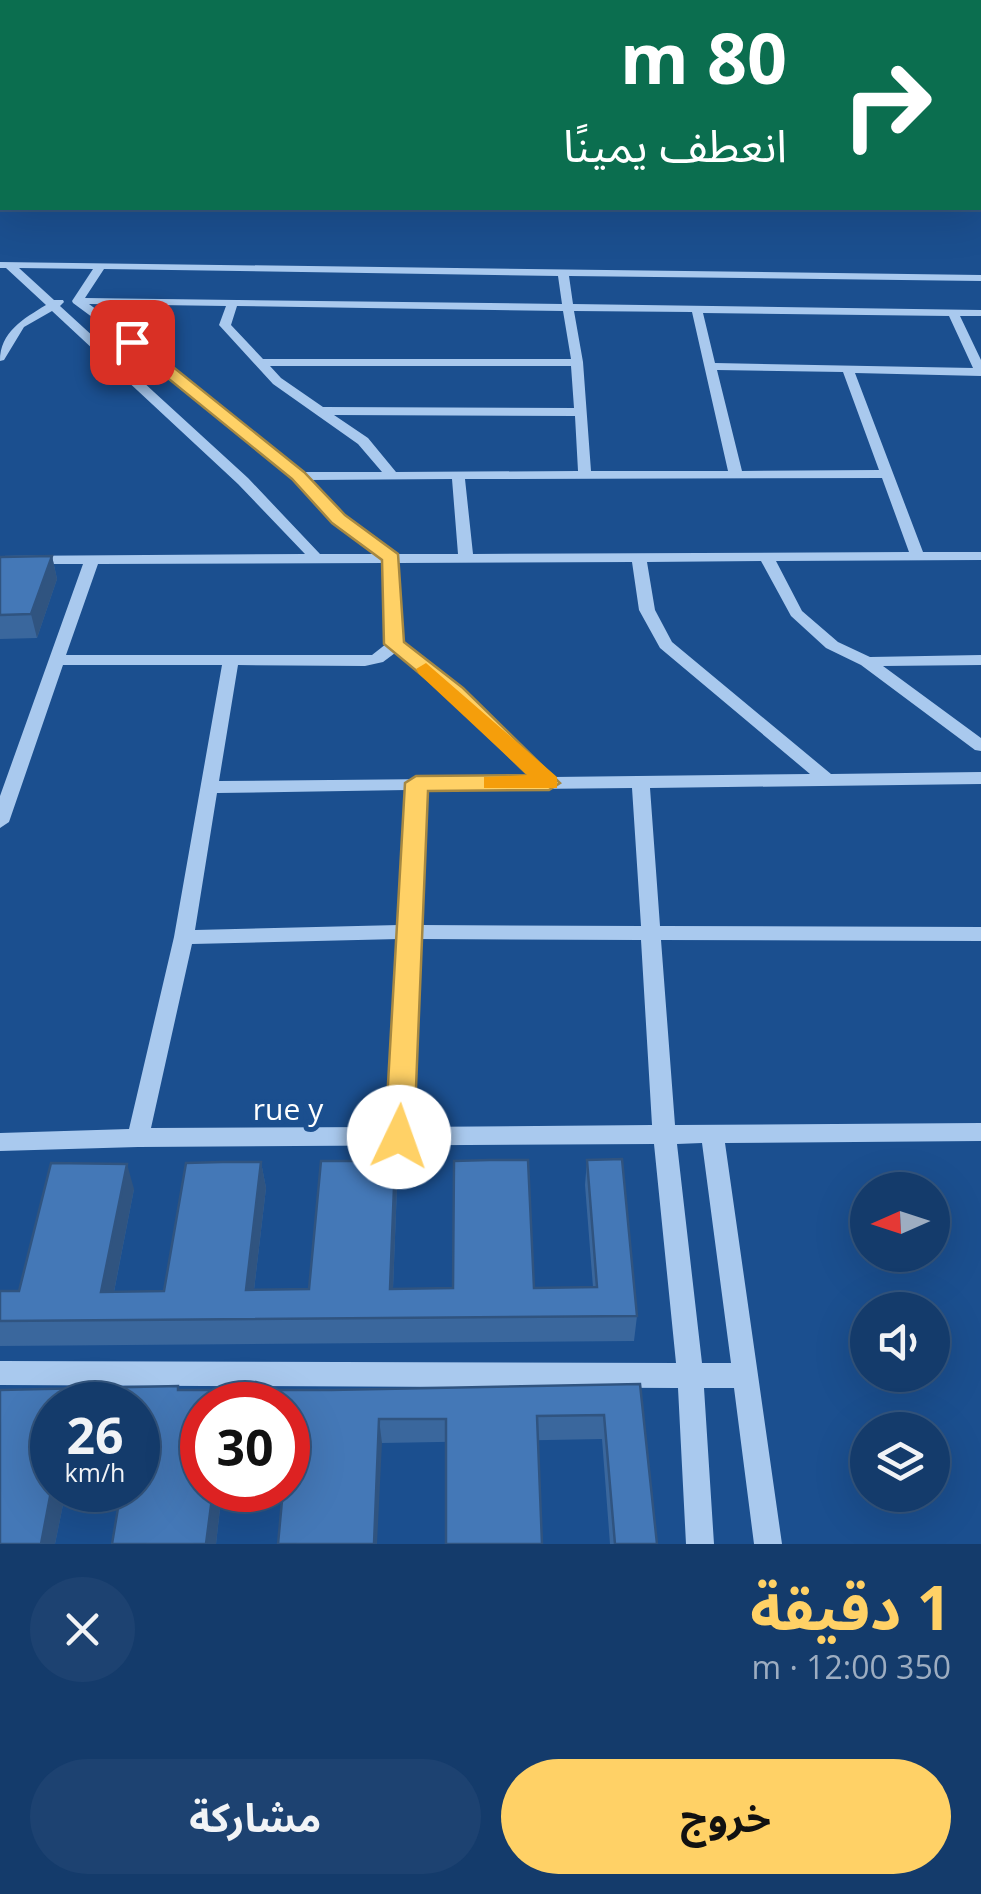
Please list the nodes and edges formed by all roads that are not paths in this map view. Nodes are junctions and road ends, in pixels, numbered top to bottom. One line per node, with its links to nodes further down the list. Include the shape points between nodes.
1 (4, 265): 2 (street); 6 (street)
2 (100, 267): 3 (street); 5 (street)
3 (563, 273): 4 (street); 8 (street)
4 (981, 278)
5 (78, 300): 6 (street); 7 (street); 24 (street)
6 (51, 304): 12 (street, via 20,325); 27 (street, via 242,480)
7 (233, 304): 8 (street); 14 (street, via 226,325)
8 (569, 308): 9 (street); 13 (street)
9 (697, 310): 10 (street); 15 (street)
10 (953, 313): 11 (street); 17 (street)
11 (981, 313)
12 (0, 358)
13 (577, 362): 14 (street); 19 (street)
14 (260, 363): 18 (street)
15 (710, 366): 16 (street); 23 (street)
16 (847, 366): 17 (street); 20 (street)
17 (981, 372)
18 (320, 411): 19 (street); 21 (street, via 363,441)
19 (580, 412): 22 (street)
20 (886, 474): 23 (street); 26 (street)
21 (392, 475): 24 (street); 25 (street)
22 (585, 475): 23 (street); 25 (street)
23 (736, 475)
24 (298, 476): 31 (street, via 338,519)
25 (458, 476): 32 (street)
26 (917, 555): 28 (street); 29 (street)
27 (314, 556): 31 (street); 33 (street)
28 (766, 556): 30 (street); 38 (street, via 796,613 832,645)
29 (981, 556)
30 (638, 557): 32 (street); 41 (street, via 646,610 666,646)
31 (392, 558): 32 (street); 35 (street)
32 (466, 558)
33 (92, 559): 34 (street); 36 (street)
34 (0, 560)
35 (394, 644): 39 (street, via 377,660); 44 (street, via 456,692)
36 (58, 660): 39 (street); 47 (street)
37 (981, 660): 38 (street)
38 (866, 662): 40 (street)
39 (230, 664): 46 (street)
40 (981, 746)
41 (825, 778): 42 (street); 45 (street)
42 (981, 778)
43 (416, 783): 44 (street); 46 (street); 48 (street)
44 (549, 783): 45 (street)
45 (641, 783): 49 (street)
46 (210, 788): 51 (street)
47 (0, 822)
48 (410, 932): 49 (street); 51 (street); 55 (street)
49 (651, 933): 50 (street); 54 (street)
50 (981, 934)
51 (184, 937): 56 (street)
52 (712, 1132): 53 (street, rue y); 54 (street, rue y); 60 (street)
53 (981, 1132)
54 (664, 1133): 55 (street, rue y); 59 (street)
55 (399, 1137): 56 (street, rue y)
56 (138, 1138): 57 (street, rue y)
57 (0, 1142)
58 (0, 1373): 59 (street)
59 (690, 1376): 60 (street); 61 (street)
60 (744, 1376): 62 (street)
61 (700, 1544)
62 (768, 1544)

